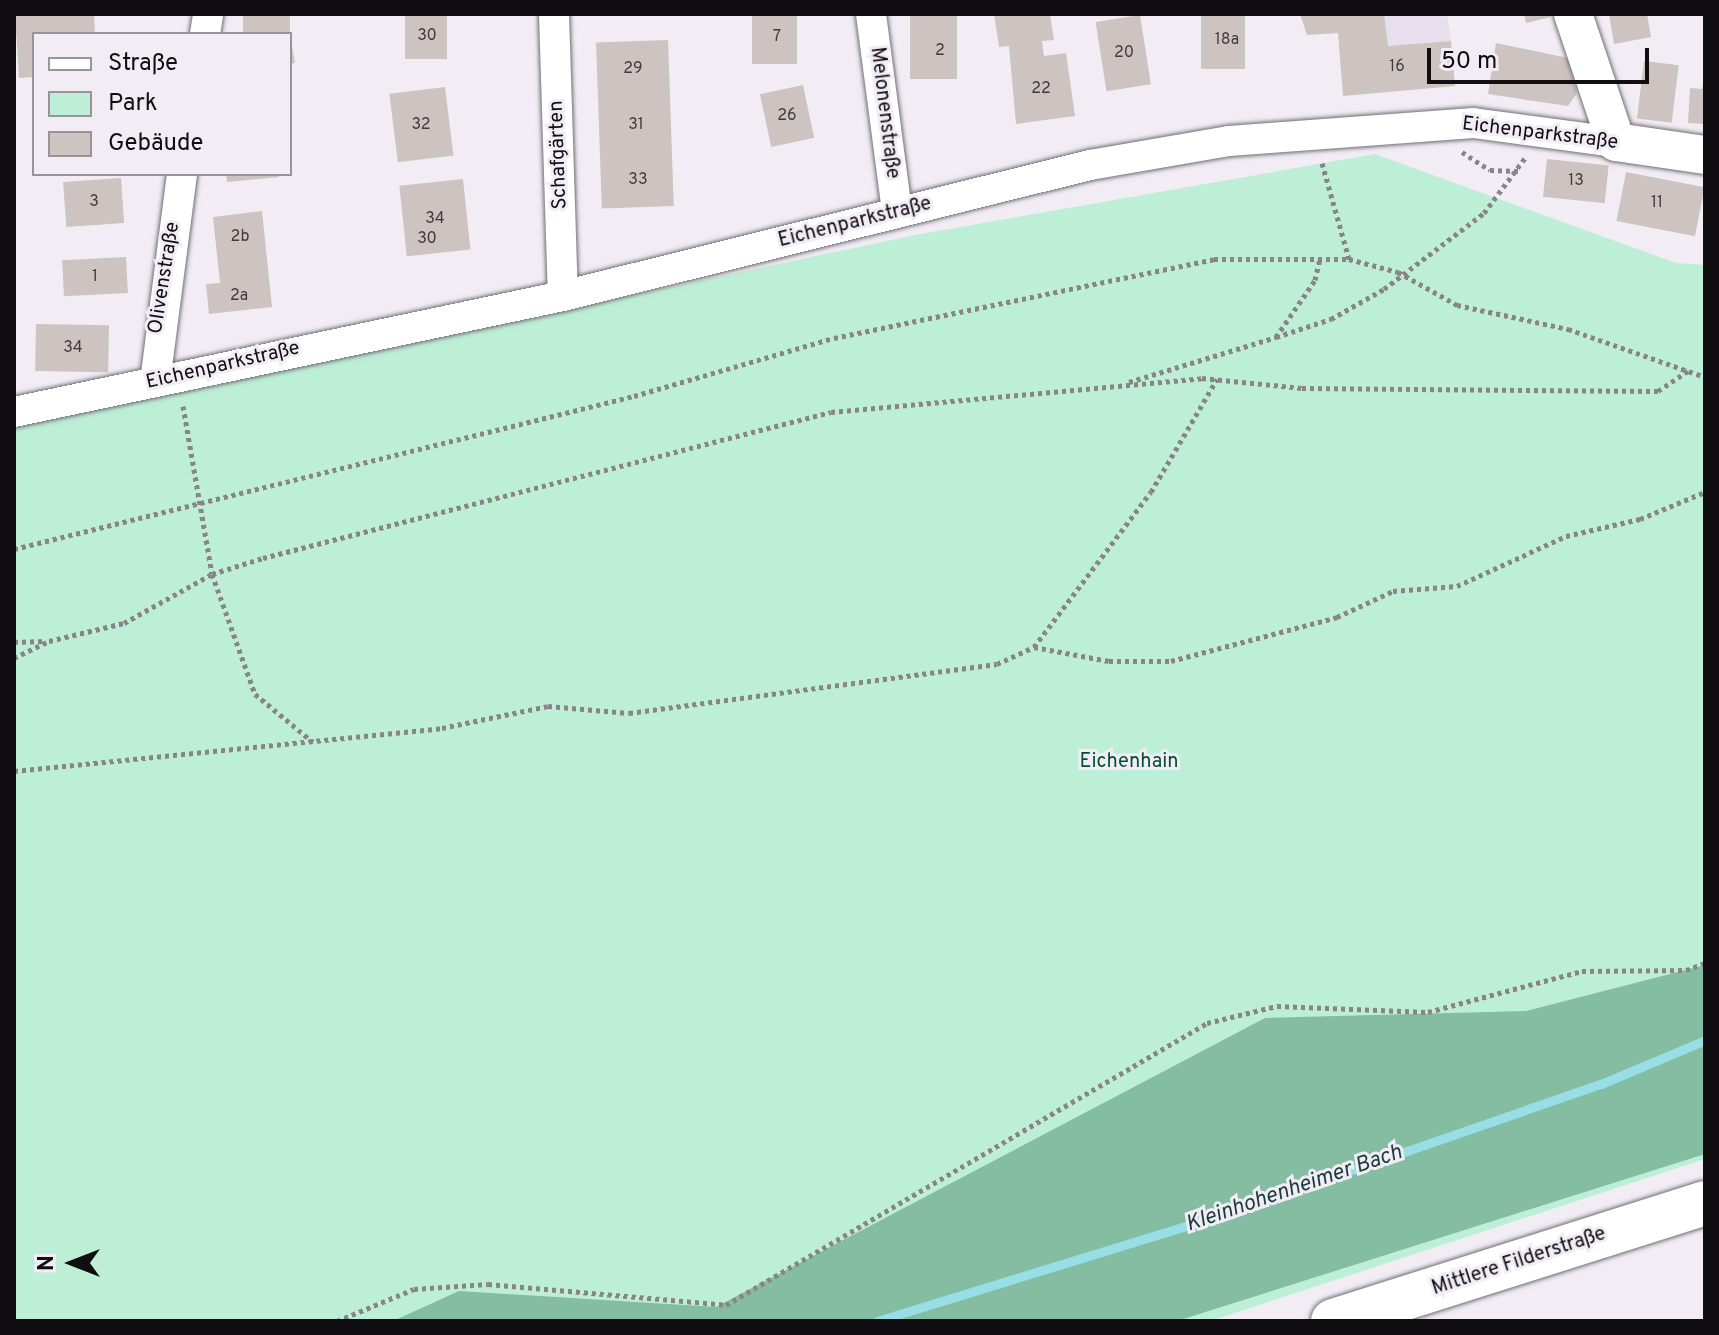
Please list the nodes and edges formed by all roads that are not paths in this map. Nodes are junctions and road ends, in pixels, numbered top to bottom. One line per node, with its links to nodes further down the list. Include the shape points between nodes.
1 (554, 14): 8 (street, Schafgärten)
2 (871, 14): 7 (street, Melonenstraße)
3 (1573, 14): 4 (street)
4 (1616, 142): 5 (street, Eichenparkstraße); 7 (street, Eichenparkstraße, via 1473,123 1319,131 1090,165)
5 (1705, 155)
6 (182, 176): 9 (street, Olivenstraße)
7 (897, 212): 8 (street, Eichenparkstraße)
8 (563, 296): 9 (street, Eichenparkstraße)
9 (167, 379): 10 (street, Eichenparkstraße)
10 (14, 412)
11 (1705, 1203): 12 (main road, Mittlere Filderstraße)
12 (1333, 1321)

